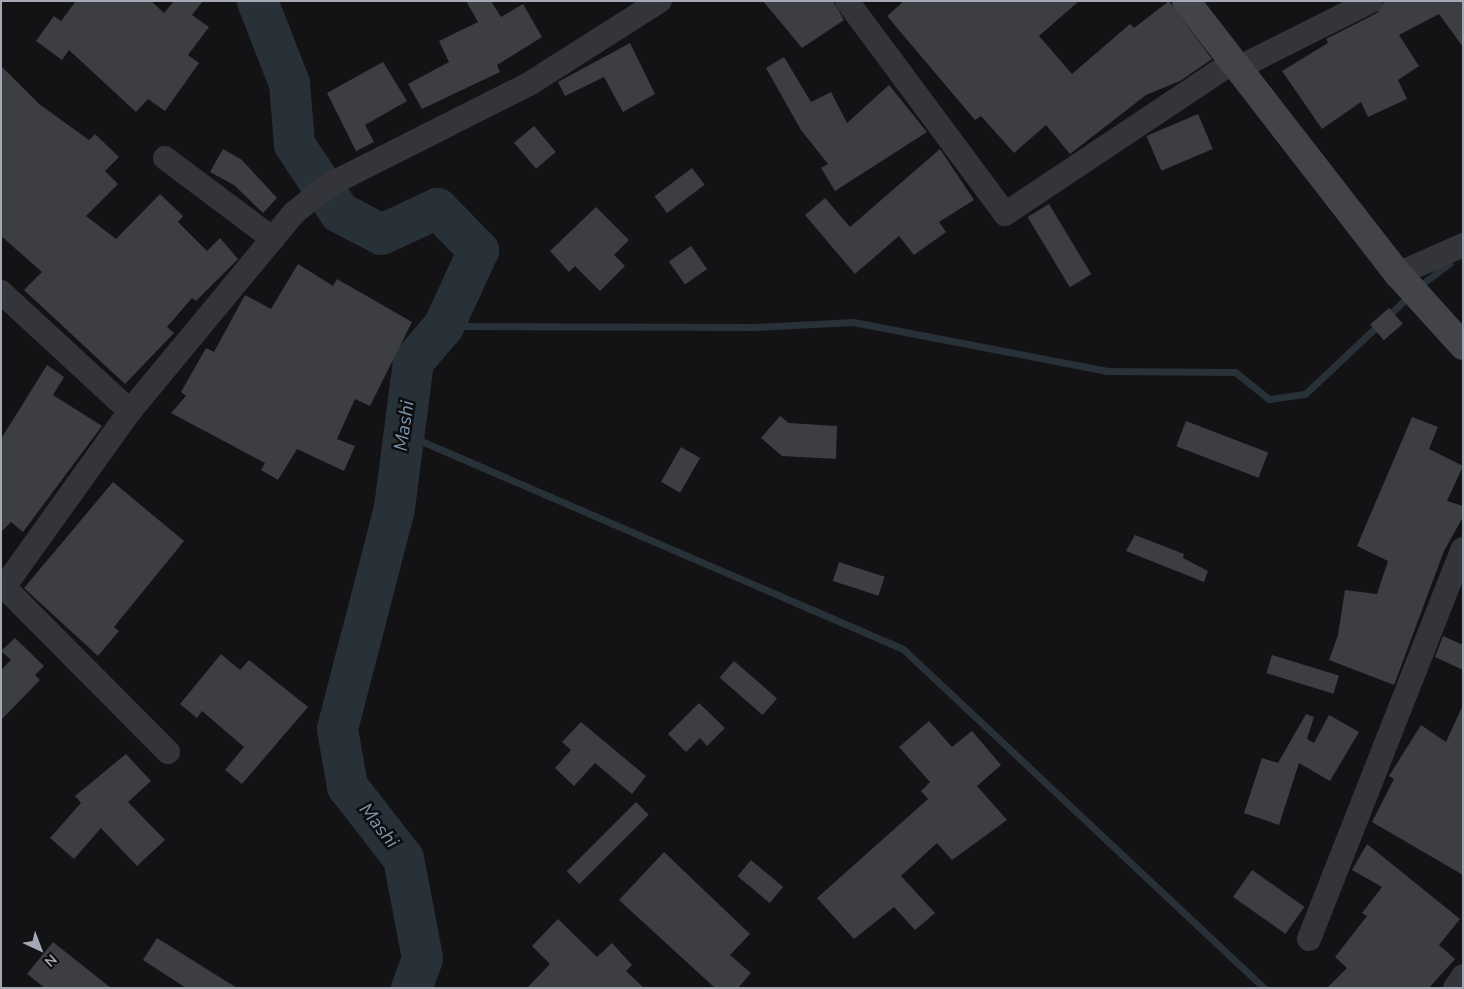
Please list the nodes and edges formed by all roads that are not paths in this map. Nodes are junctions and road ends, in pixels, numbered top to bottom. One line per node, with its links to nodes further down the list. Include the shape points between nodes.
1 (660, 1): 5 (street)
2 (847, 1): 6 (street, via 1005,214)
3 (1186, 1): 6 (street)
4 (1371, 1): 6 (street)
5 (632, 9): 8 (street, via 529,84 327,186 294,213)
6 (1234, 66): 10 (street)
7 (165, 158): 8 (street)
8 (272, 238): 13 (street)
9 (1463, 244): 10 (street)
10 (1398, 274): 12 (street)
11 (1, 292): 13 (street)
12 (1463, 346)
13 (130, 411): 15 (street, via 4,587)
14 (1463, 549): 16 (street)
15 (168, 752)
16 (1309, 939)
17 (1463, 976): 18 (street)
18 (1455, 988)

